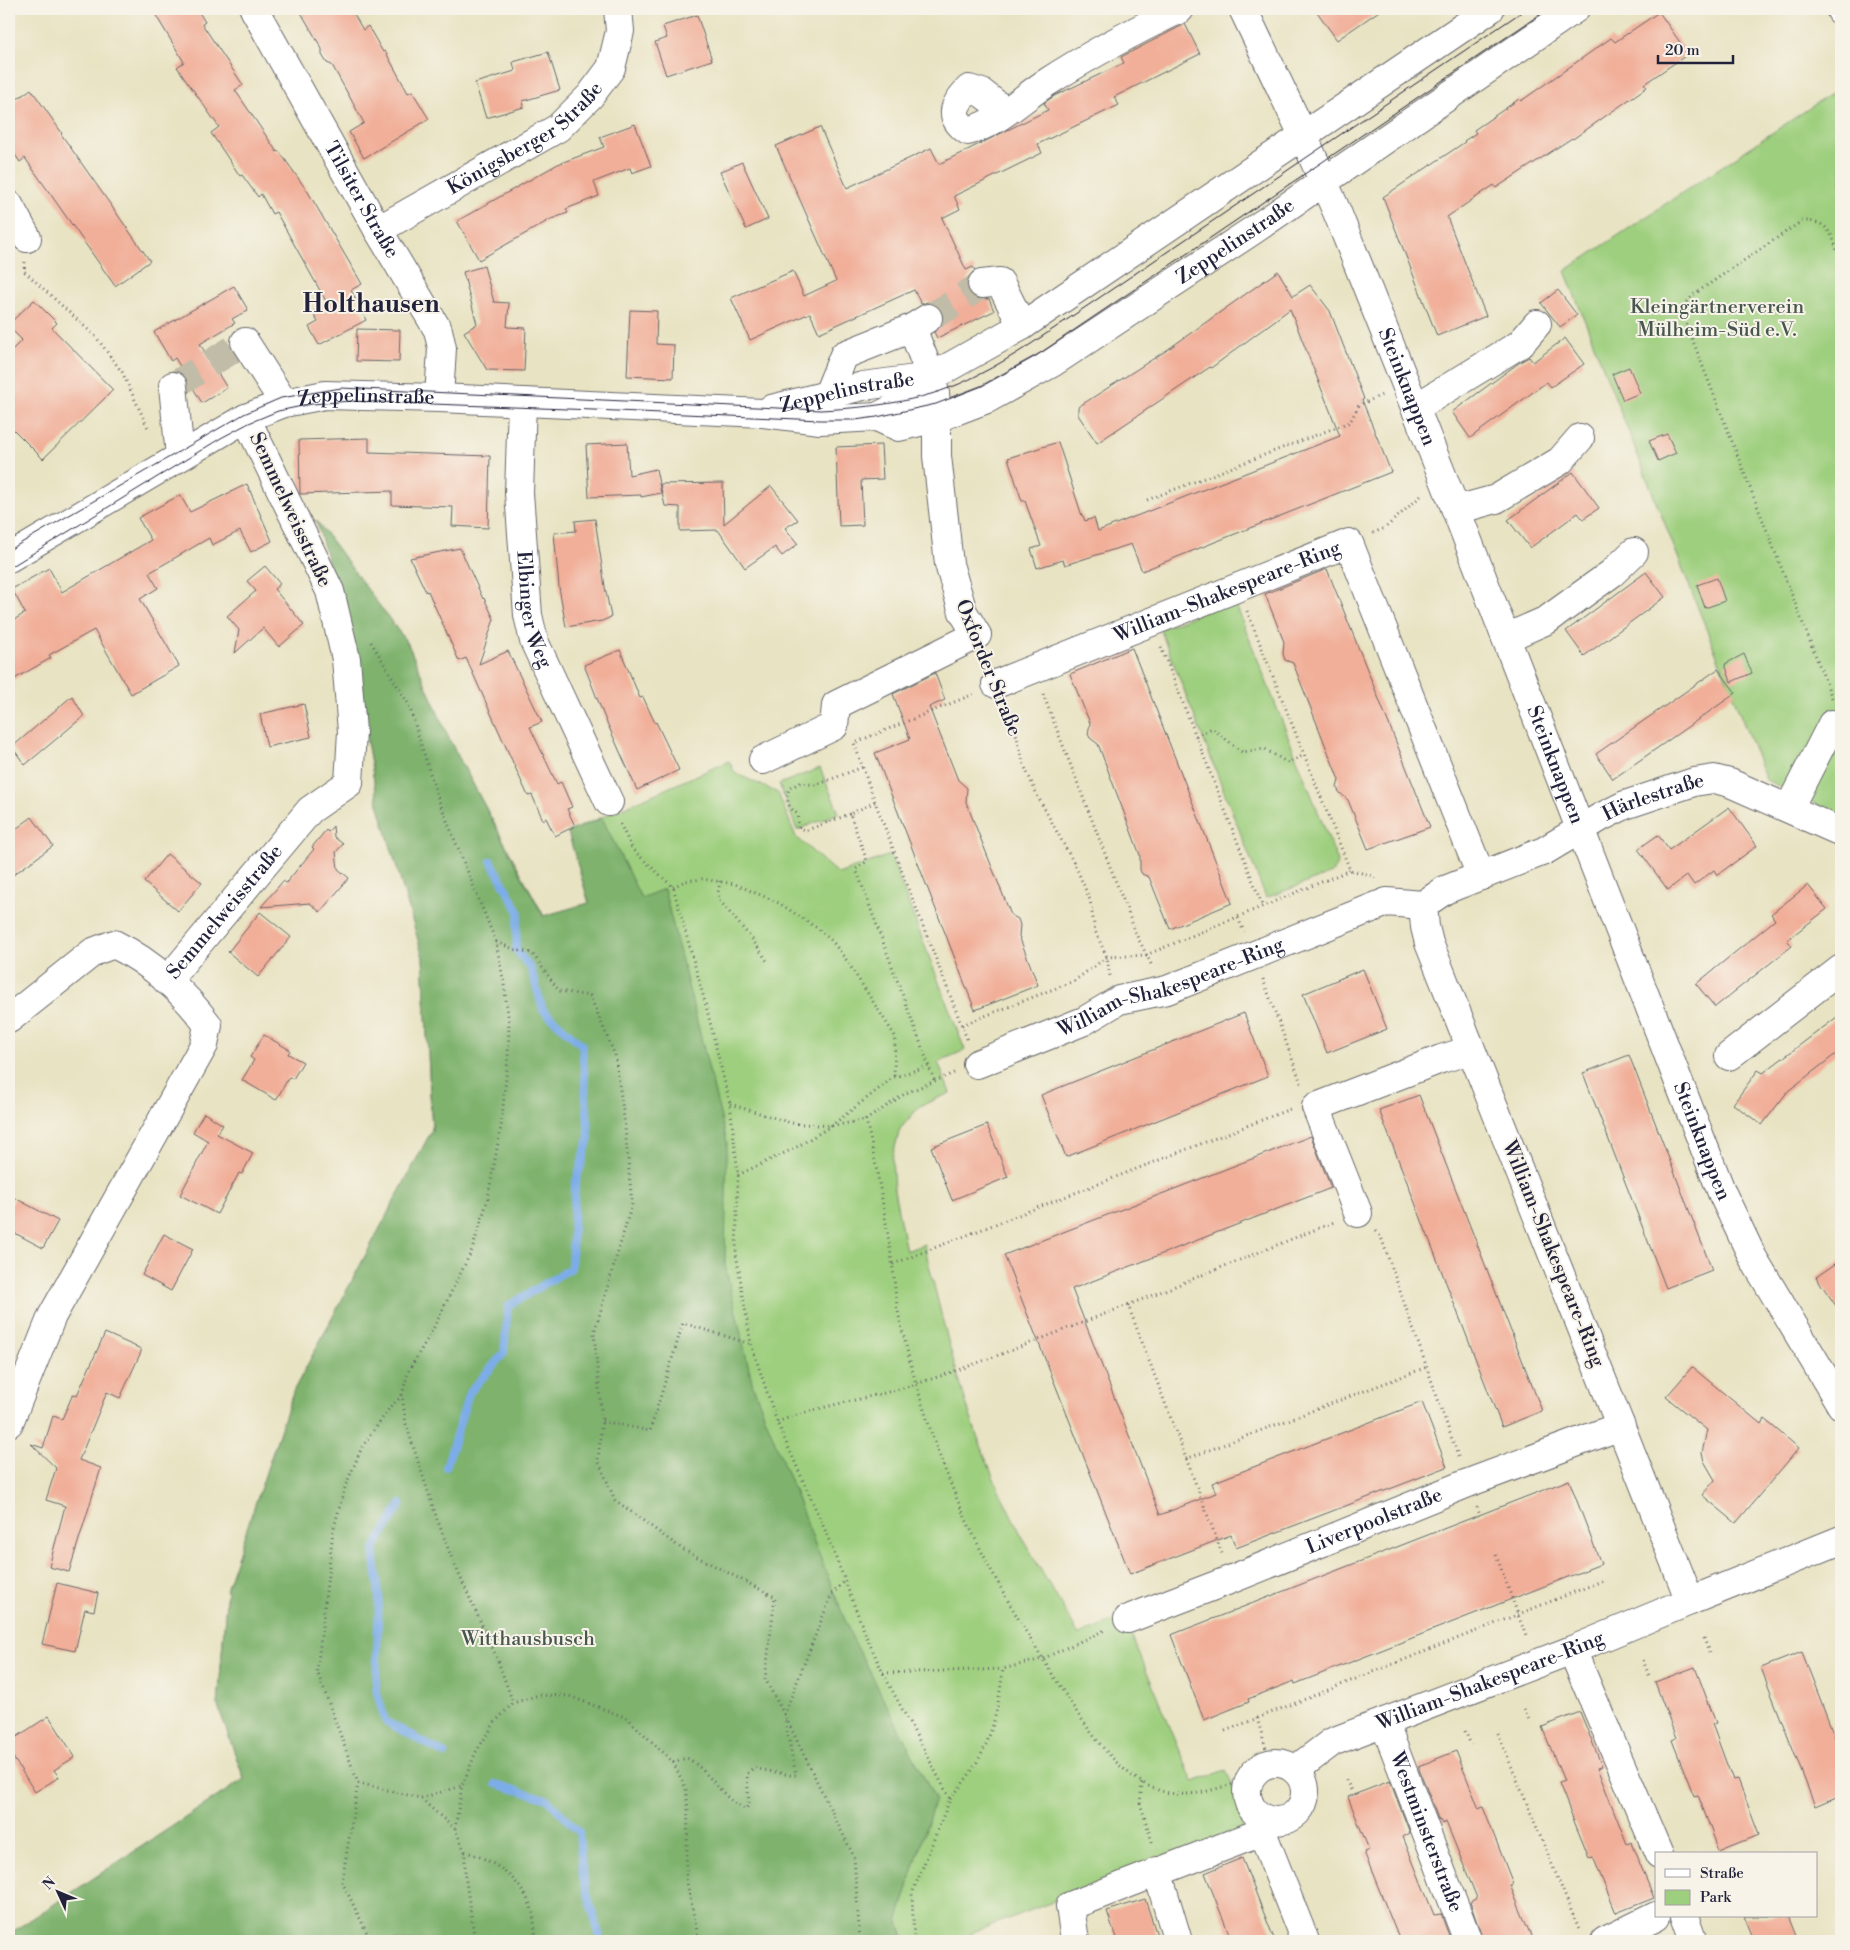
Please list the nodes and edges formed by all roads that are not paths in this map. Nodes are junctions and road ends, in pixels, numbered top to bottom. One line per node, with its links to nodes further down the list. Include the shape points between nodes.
1 (254, 9): 11 (street, Tilsiter Straße)
2 (618, 9): 11 (street, Königsberger Straße, via 620,31 611,68 590,96 558,128)
3 (1180, 9): 7 (street, via 1135,30)
4 (1243, 9): 8 (street, Steinknappen)
5 (1490, 9): 8 (street, Zeppelinstraße)
6 (1575, 9): 9 (street, Zeppelinstraße)
7 (1005, 111)
8 (1303, 135): 9 (street, Steinknappen); 15 (street, Zeppelinstraße)
9 (1323, 181): 23 (street, Steinknappen); 27 (street, Zeppelinstraße, via 1052,363 987,399)
10 (9, 205): 12 (street)
11 (378, 230): 20 (street, Tilsiter Straße, via 438,330 442,348)
12 (27, 238)
13 (982, 284): 15 (street, via 1000,282)
14 (1537, 324): 23 (street, via 1520,344)
15 (1022, 326): 17 (street, Zeppelinstraße)
16 (245, 342): 22 (street)
17 (931, 377): 19 (street, Zeppelinstraße); 19 (street, Oxforder Straße, via 920,323 844,354); 25 (street, Zeppelinstraße, via 910,400); 27 (street, Oxforder Straße)
18 (173, 386): 29 (street)
19 (828, 394): 24 (street, Zeppelinstraße)
20 (439, 398): 21 (street, Zeppelinstraße); 22 (street, Zeppelinstraße, via 325,395)
21 (522, 402): 24 (street, Zeppelinstraße); 37 (street, Elbinger Weg, via 520,493 528,615 534,641)
22 (284, 403): 26 (street, Zeppelinstraße)
23 (1415, 408): 30 (street, Steinknappen)
24 (763, 413): 25 (street, Zeppelinstraße, via 820,420)
25 (878, 417): 27 (street, Zeppelinstraße, via 899,427)
26 (246, 418): 29 (street, Zeppelinstraße); 44 (street, Semmelweisstraße, via 330,591 346,659 352,731 349,783 310,810)
27 (937, 418): 36 (street, Oxforder Straße, via 937,456 949,564 964,612 977,635 836,705 834,726)
28 (1580, 438): 30 (street, via 1560,461 1496,500)
29 (172, 460): 32 (street, Zeppelinstraße)
30 (1456, 510): 33 (street, Steinknappen)
31 (1634, 552): 33 (street, via 1612,573 1547,620)
32 (9, 558)
33 (1506, 638): 39 (street, Steinknappen)
34 (996, 684): 41 (street, William-Shakespeare-Ring, via 1350,543)
35 (1832, 724): 38 (street)
36 (763, 760)
37 (609, 802)
38 (1789, 808): 39 (street, Härlestraße, via 1730,783 1714,780 1694,782 1625,805); 40 (street, Härlestraße)
39 (1580, 830): 41 (street, via 1544,851); 50 (street, Steinknappen, via 1722,1193 1753,1258)
40 (1841, 832)
41 (1481, 876): 42 (street, via 1445,890)
42 (1423, 905): 46 (street, William-Shakespeare-Ring, via 1430,943); 48 (street, William-Shakespeare-Ring, via 1386,902 1167,990 1119,1000 1084,1022)
43 (1841, 969): 47 (street)
44 (167, 981): 45 (street, via 133,953 114,944 93,952); 52 (street, Semmelweisstraße, via 196,1008 208,1025 204,1045 52,1316)
45 (9, 1019)
46 (1471, 1050): 49 (street, via 1316,1107); 53 (street, William-Shakespeare-Ring)
47 (1729, 1056)
48 (977, 1064)
49 (1358, 1213)
50 (1834, 1382): 51 (street, Steinknappen)
51 (1841, 1406)
52 (9, 1423)
53 (1621, 1426): 55 (street, William-Shakespeare-Ring); 56 (street, Liverpoolstraße, via 1468,1483)
54 (1841, 1540): 55 (street, William-Shakespeare-Ring)
55 (1690, 1602): 57 (street, William-Shakespeare-Ring)
56 (1128, 1619)
57 (1572, 1650): 58 (street, William-Shakespeare-Ring); 61 (street)
58 (1384, 1722): 59 (street, William-Shakespeare-Ring); 69 (street, Westminsterstraße)
59 (1283, 1766): 60 (street, via 1256,1770 1248,1784 1248,1802); 60 (street, via 1301,1777 1305,1785 1303,1803 1306,1810)
60 (1264, 1826): 62 (street); 68 (street)
61 (1658, 1852)
62 (1157, 1872): 66 (street, via 1070,1906); 67 (street)
63 (1655, 1916): 65 (street)
64 (1686, 1918): 70 (street)
65 (1593, 1937)
66 (1075, 1941)
67 (1178, 1941)
68 (1305, 1941)
69 (1468, 1941)
70 (1694, 1941)

